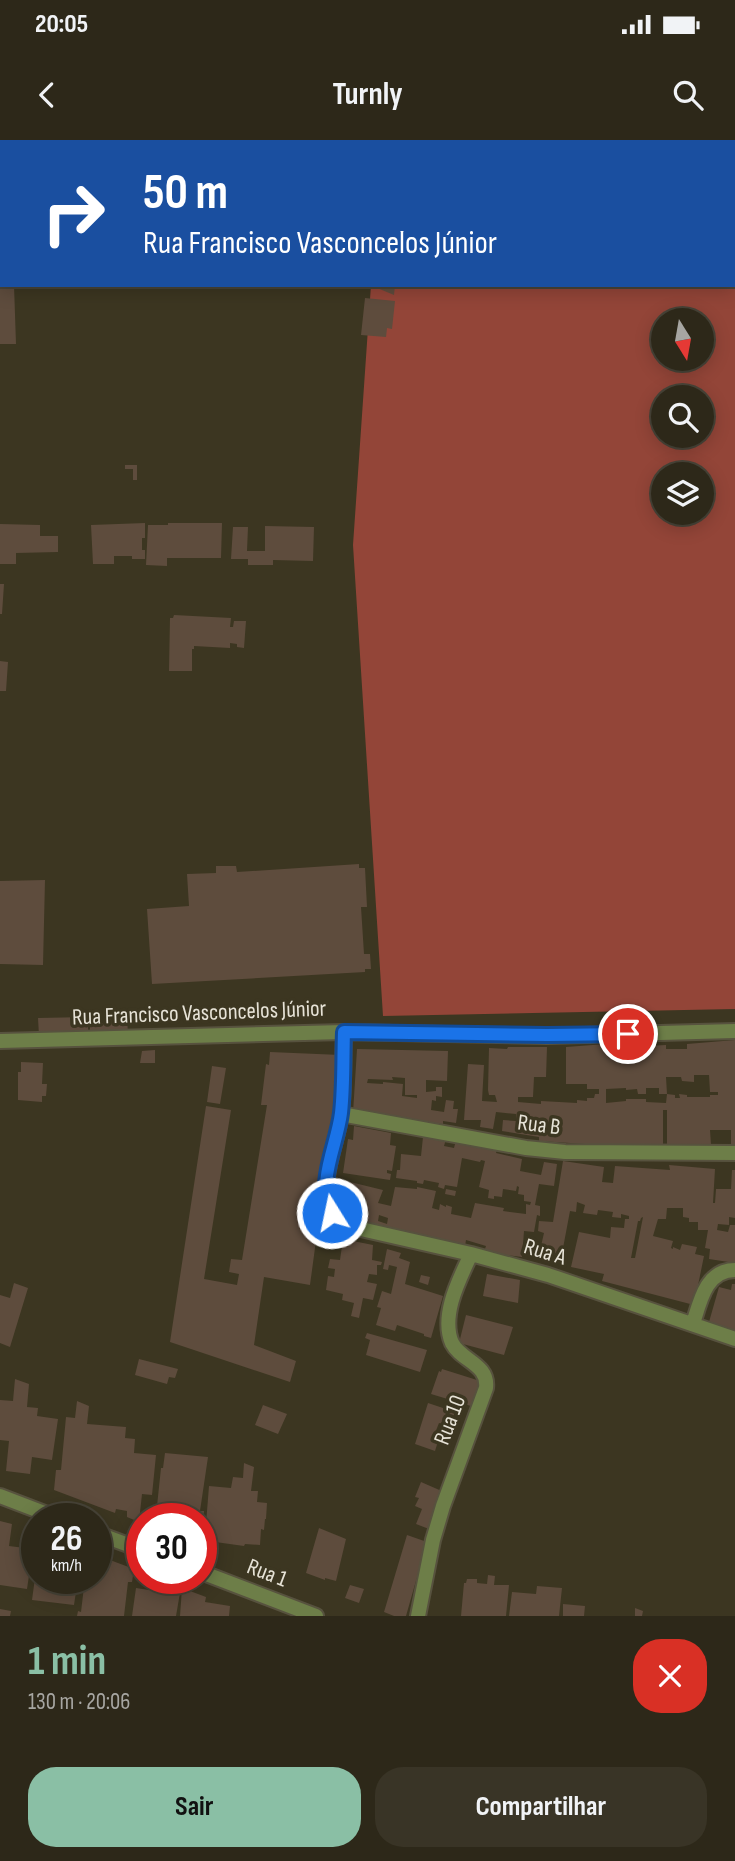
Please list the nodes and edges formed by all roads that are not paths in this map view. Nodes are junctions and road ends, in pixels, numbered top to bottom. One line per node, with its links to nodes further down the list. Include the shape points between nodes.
1 (735, 1031): 2 (street, Rua Francisco Vasconcelos Júnior, via 547,1035)
2 (344, 1032): 3 (street, Rua Francisco Vasconcelos Júnior); 4 (street)
3 (0, 1041)
4 (341, 1114): 5 (street, Rua B, via 565,1152); 6 (street, Rua A, via 326,1181 328,1204 339,1221)
5 (735, 1153)
6 (471, 1254): 8 (street, Rua A); 14 (street, Rua 10, via 451,1310 450,1332 458,1350 483,1371 486,1388 443,1506)
7 (735, 1270): 8 (street, via 712,1278)
8 (692, 1324): 9 (street, Rua A)
9 (735, 1339)
10 (0, 1496): 11 (street)
11 (21, 1504)
12 (217, 1578): 13 (street, Rua 1)
13 (317, 1616)
14 (418, 1616)

